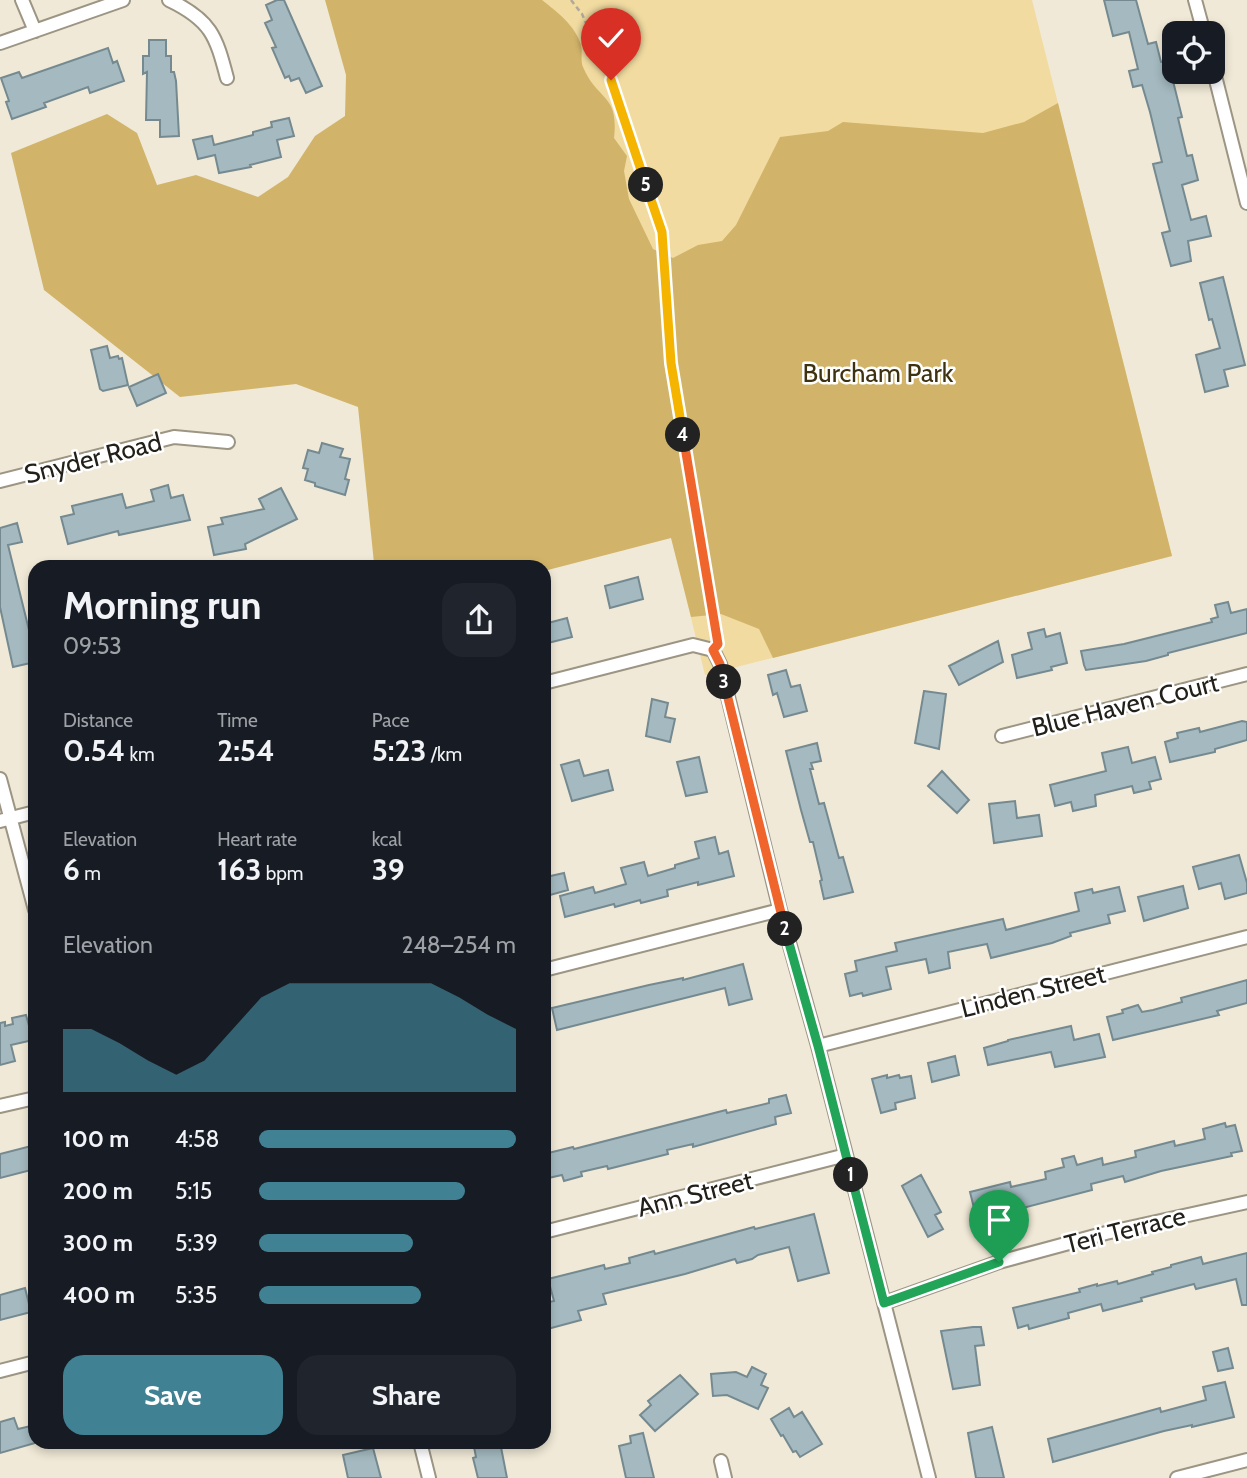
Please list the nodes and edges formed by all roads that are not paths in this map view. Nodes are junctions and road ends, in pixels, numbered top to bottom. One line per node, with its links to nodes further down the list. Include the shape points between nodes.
1 (22, 0): 6 (street)
2 (122, 0): 6 (street)
3 (169, 0): 8 (street, via 207,24)
4 (1195, 0): 5 (street)
5 (1201, 21)
6 (35, 31): 7 (street)
7 (0, 43)
8 (227, 78)
9 (1217, 84): 10 (street)
10 (1247, 203)
11 (228, 442): 12 (street, Snyder Road, via 174,437)
12 (0, 481)
13 (1247, 674): 15 (street, Blue Haven Court)
14 (551, 681): 20 (street, via 693,645 713,650)
15 (1002, 736)
16 (0, 779): 18 (street)
17 (28, 814): 18 (street)
18 (5, 820): 19 (street)
19 (28, 889)
20 (780, 910): 22 (street); 23 (street)
21 (1247, 937): 23 (street, Linden Street)
22 (551, 968)
23 (818, 1046): 26 (street)
24 (28, 1100): 25 (street)
25 (0, 1106)
26 (846, 1155): 28 (street, Ann Street); 29 (street)
27 (1247, 1202): 29 (street, Teri Terrace, via 999,1262)
28 (551, 1230)
29 (884, 1303): 37 (street)
30 (28, 1364): 31 (street)
31 (0, 1371)
32 (422, 1449): 35 (street)
33 (1247, 1460): 38 (street)
34 (721, 1461): 36 (street)
35 (429, 1478)
36 (725, 1478)
37 (929, 1478)
38 (1177, 1478)

